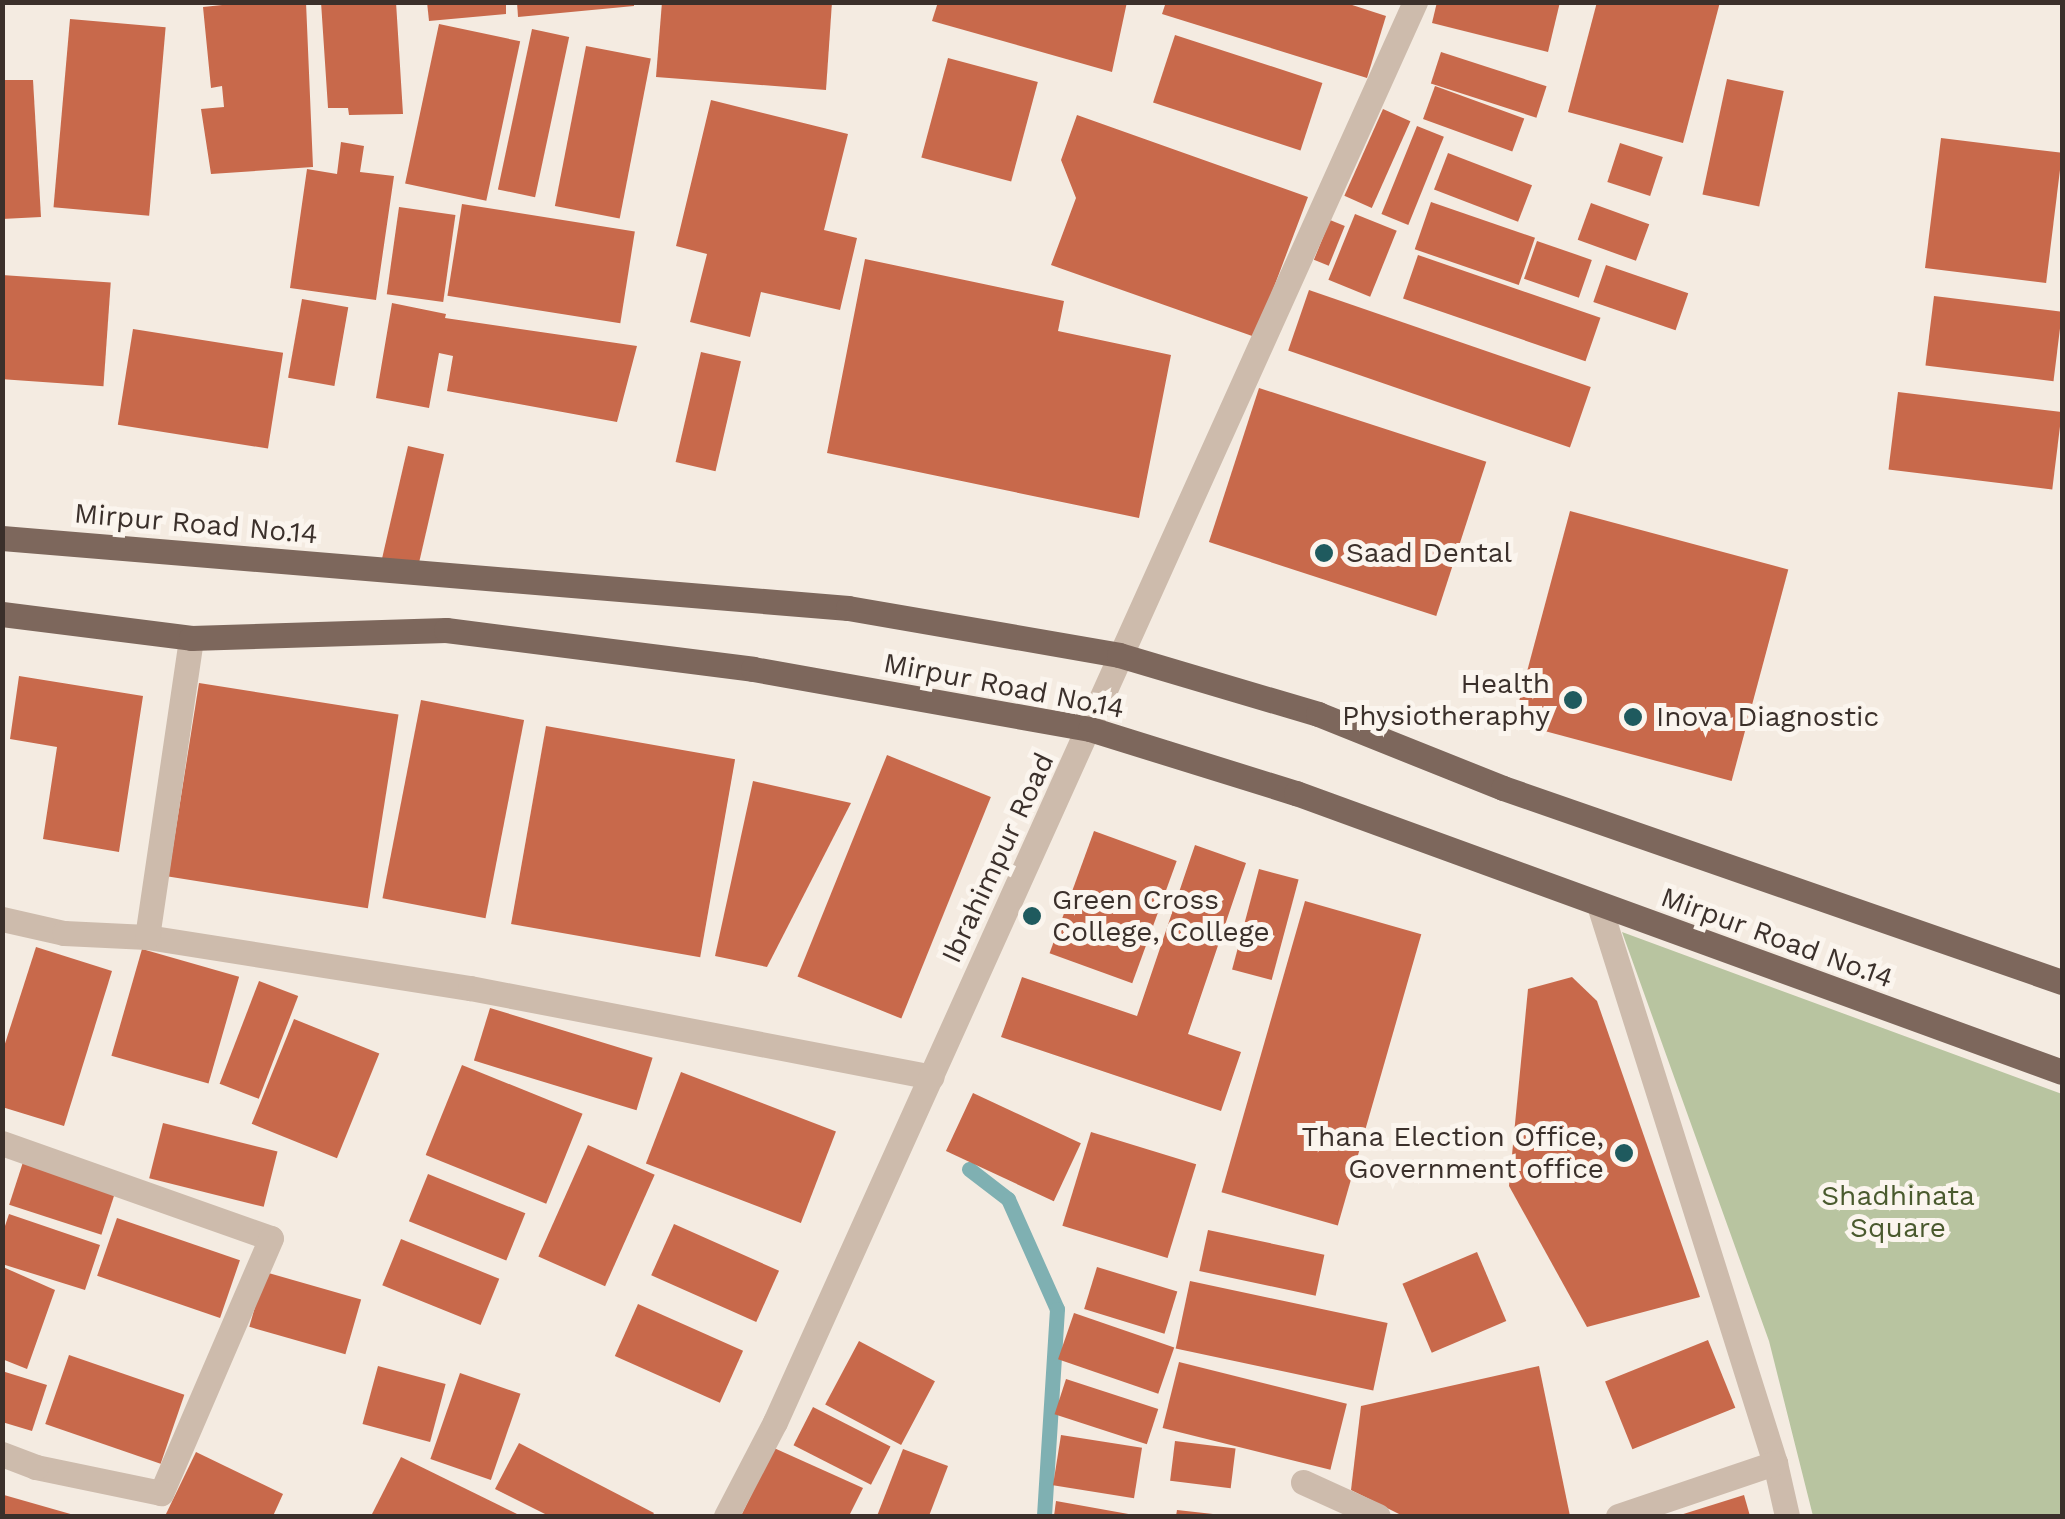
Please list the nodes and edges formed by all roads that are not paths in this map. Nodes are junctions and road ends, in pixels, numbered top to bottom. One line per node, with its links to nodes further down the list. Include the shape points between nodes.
1 (1415, 2): 5 (street, Ibrahimpur Road)
2 (2, 538): 5 (main road, Mirpur Road No.14, via 848,608)
3 (2, 614): 4 (main road, Mirpur Road No.14)
4 (190, 638): 6 (main road, Mirpur Road No.14, via 446,630 753,669); 9 (street)
5 (1119, 655): 6 (street, Ibrahimpur Road); 10 (main road, Mirpur Road No.14, via 1318,714 1503,788)
6 (1090, 730): 7 (main road, Mirpur Road No.14, via 1296,793); 12 (street, Ibrahimpur Road)
7 (1599, 905): 11 (main road, Mirpur Road No.14); 15 (street)
8 (2, 919): 9 (street, via 64,932)
9 (148, 937): 12 (street, via 621,1015)
10 (2062, 982)
11 (2062, 1072)
12 (930, 1077): 17 (street, Ibrahimpur Road)
13 (2, 1143): 14 (street, via 271,1238 161,1493)
14 (2, 1454)
15 (1775, 1463): 19 (street); 20 (street)
16 (1303, 1482): 18 (street)
17 (726, 1516)
18 (1378, 1516)
19 (1618, 1516)
20 (1787, 1516)

